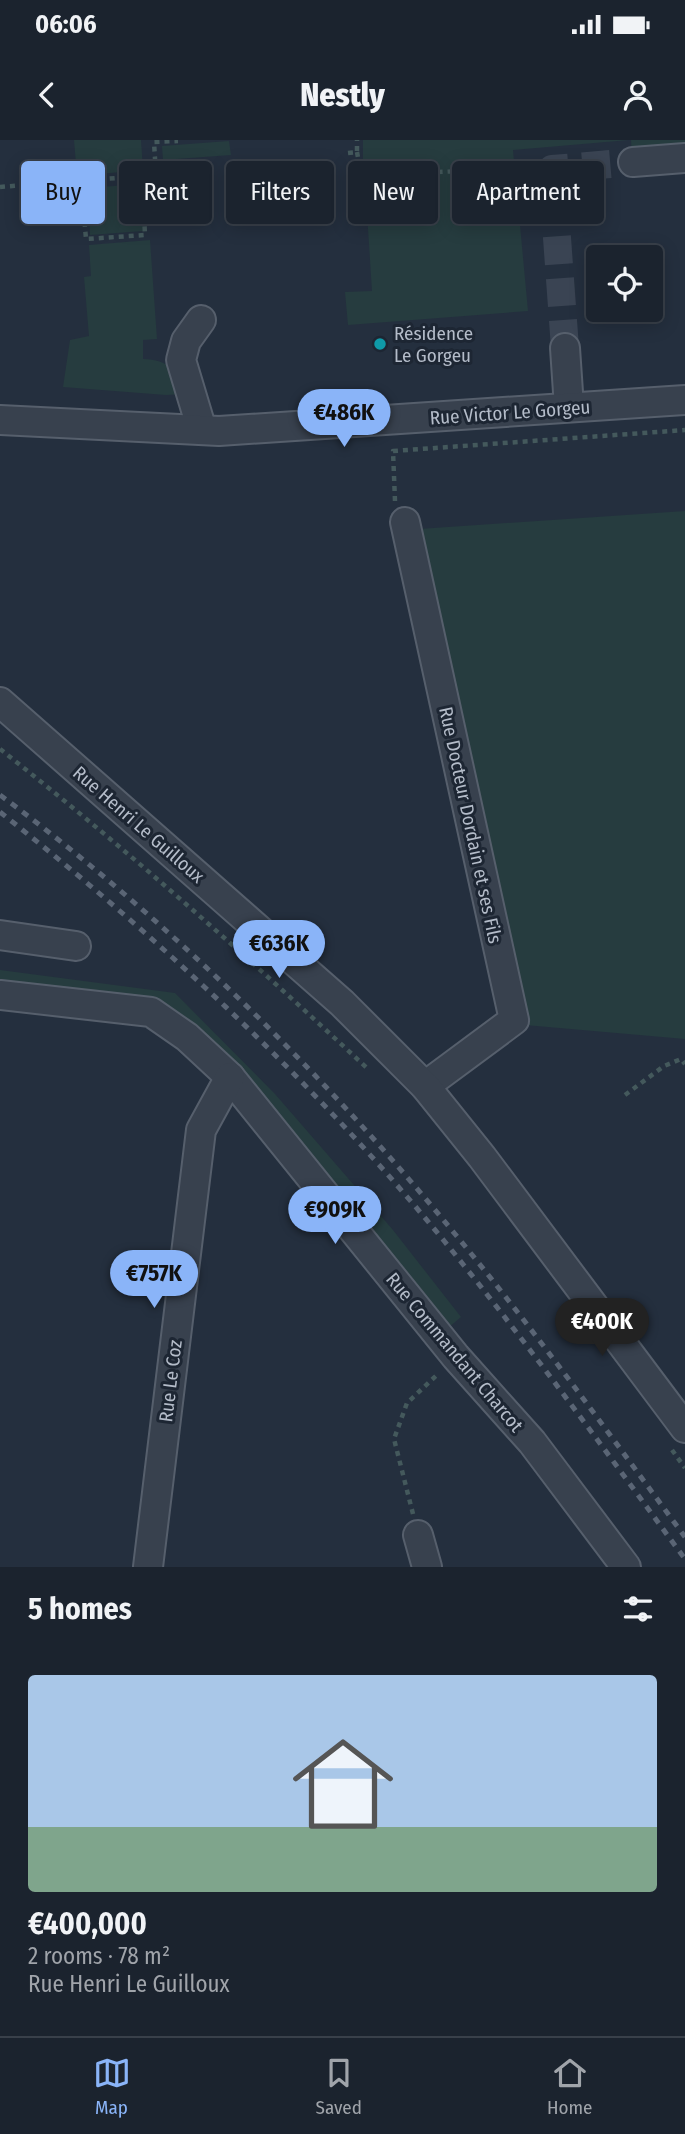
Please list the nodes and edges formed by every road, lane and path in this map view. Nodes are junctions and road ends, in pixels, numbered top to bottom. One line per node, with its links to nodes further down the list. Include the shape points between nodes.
1 (177, 140): 2 (path); 7 (path, via 153,142)
2 (183, 140)
3 (357, 140): 4 (path)
4 (358, 152): 5 (path); 9 (path, via 361,175)
5 (348, 153)
6 (685, 158): 8 (street)
7 (155, 161)
8 (633, 162)
9 (452, 171)
10 (21, 186): 11 (path)
11 (0, 187)
12 (85, 224): 13 (path, via 86,239 145,235)
13 (144, 224)
14 (201, 320): 19 (street, via 186,341 181,360)
15 (565, 348): 17 (street)
16 (685, 400): 17 (street, Rue Victor Le Gorgeu)
17 (569, 407): 19 (street, Rue Victor Le Gorgeu, via 310,427)
18 (0, 420): 19 (street, Rue Victor Le Gorgeu)
19 (202, 430)
20 (685, 430): 21 (path, via 393,451)
21 (401, 516): 30 (street, Rue Docteur Dordain et ses Fils, via 514,1020)
22 (0, 702): 30 (street, Rue Henri Le Guilloux, via 342,1003)
23 (0, 749): 29 (path, Rue Henri Le Guilloux, via 121,847)
24 (0, 935): 25 (street)
25 (76, 946)
26 (0, 995): 28 (street, Rue Commandant Charcot, via 151,1012)
27 (685, 1064): 31 (path, via 681,1059 664,1066)
28 (230, 1076): 32 (street, Rue Commandant Charcot); 35 (street, Rue Le Coz, via 201,1130)
29 (376, 1076)
30 (425, 1086): 33 (street, Rue Henri Le Guilloux)
31 (625, 1095)
32 (456, 1357): 34 (path, via 407,1403 394,1439); 37 (street, Rue Commandant Charcot, via 532,1442)
33 (685, 1428)
34 (418, 1535): 36 (street)
35 (148, 1567)
36 (427, 1567)
37 (626, 1567)

